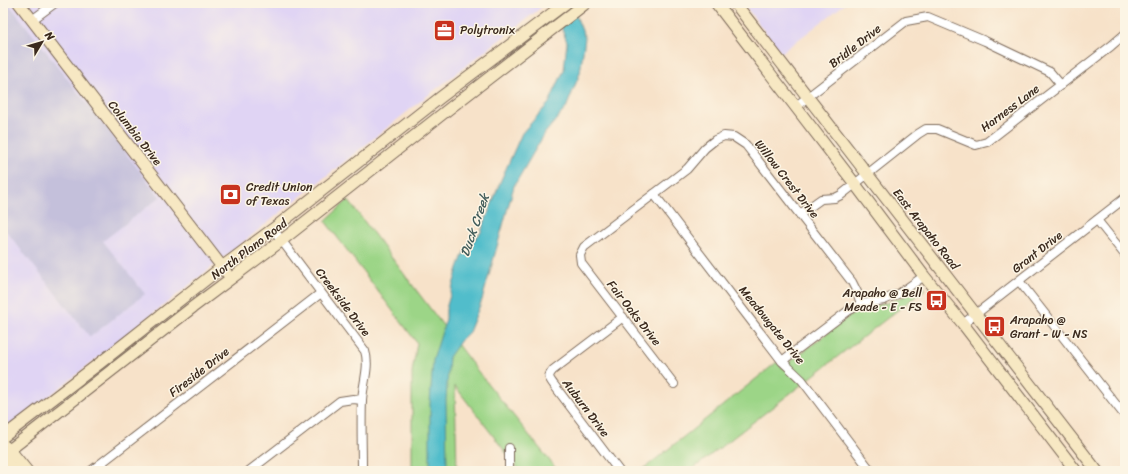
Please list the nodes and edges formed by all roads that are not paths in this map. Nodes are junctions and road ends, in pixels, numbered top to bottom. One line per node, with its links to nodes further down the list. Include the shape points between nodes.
1 (18, 3): 7 (main road, Columbia Drive)
2 (55, 3): 7 (street)
3 (566, 3): 13 (main road, North Plano Road)
4 (716, 3): 11 (main road)
5 (735, 3): 10 (main road, East Arapaho Road)
6 (582, 6): 15 (main road, North Plano Road)
7 (32, 20): 26 (main road, Columbia Drive)
8 (1125, 34): 9 (street, Harness Lane)
9 (1061, 85): 10 (street, Bridle Drive, via 1050,72 928,16 906,21); 12 (street, Harness Lane, via 987,142 976,145 937,129 926,129)
10 (807, 97): 11 (street, Bridle Drive); 12 (main road, East Arapaho Road)
11 (795, 107): 14 (main road)
12 (867, 174): 14 (street, Harness Lane); 20 (main road, East Arapaho Road)
13 (336, 179): 15 (main road); 21 (main road, North Plano Road)
14 (855, 184): 18 (street, Harness Lane, via 835,198 821,198); 23 (main road)
15 (345, 191): 22 (main road, North Plano Road)
16 (654, 194): 18 (street, Willow Crest Drive, via 687,170 715,140 724,136 734,137 746,145); 24 (street, Willow Crest Drive, via 584,248); 35 (street, Meadowgate Drive)
17 (1125, 198): 19 (street, Grant Drive)
18 (800, 214): 31 (street, Willow Crest Drive, via 852,282)
19 (1097, 220): 25 (street); 29 (street, Grant Drive)
20 (906, 224): 23 (main road); 32 (main road, East Arapaho Road)
21 (273, 229): 22 (street, Creekside Drive); 26 (main road, North Plano Road)
22 (281, 241): 28 (main road, North Plano Road); 30 (street, Creekside Drive)
23 (902, 246): 27 (main road)
24 (580, 255): 33 (street, Fair Oaks Drive, via 581,263)
25 (1125, 255)
26 (222, 267): 28 (main road, Columbia Drive); 36 (main road, North Plano Road)
27 (924, 276): 31 (street, via 900,293 884,300); 34 (main road)
28 (231, 279): 37 (main road, North Plano Road)
29 (1019, 281): 32 (street, Grant Drive); 40 (street)
30 (321, 293): 39 (street, Creekside Drive, via 367,356); 46 (street, Fireside Drive)
31 (861, 304): 35 (street)
32 (976, 314): 34 (street, Grant Drive); 53 (main road, East Arapaho Road)
33 (623, 317): 38 (street, Fair Oaks Drive); 50 (street, Auburn Drive, via 553,370 549,378)
34 (963, 324): 52 (main road)
35 (782, 361): 51 (street, Meadowgate Drive, via 802,380)
36 (100, 363): 37 (main road); 41 (main road, North Plano Road)
37 (107, 374): 43 (main road, North Plano Road)
38 (674, 384)
39 (362, 400): 47 (street, via 340,401); 48 (street, Creekside Drive)
40 (1125, 416)
41 (3, 437)
42 (509, 448): 49 (street)
43 (5, 452): 44 (main road); 45 (main road)
44 (14, 471)
45 (27, 471)
46 (91, 471)
47 (249, 471)
48 (362, 471)
49 (509, 471)
50 (619, 471)
51 (872, 471)
52 (1076, 471)
53 (1097, 471)

